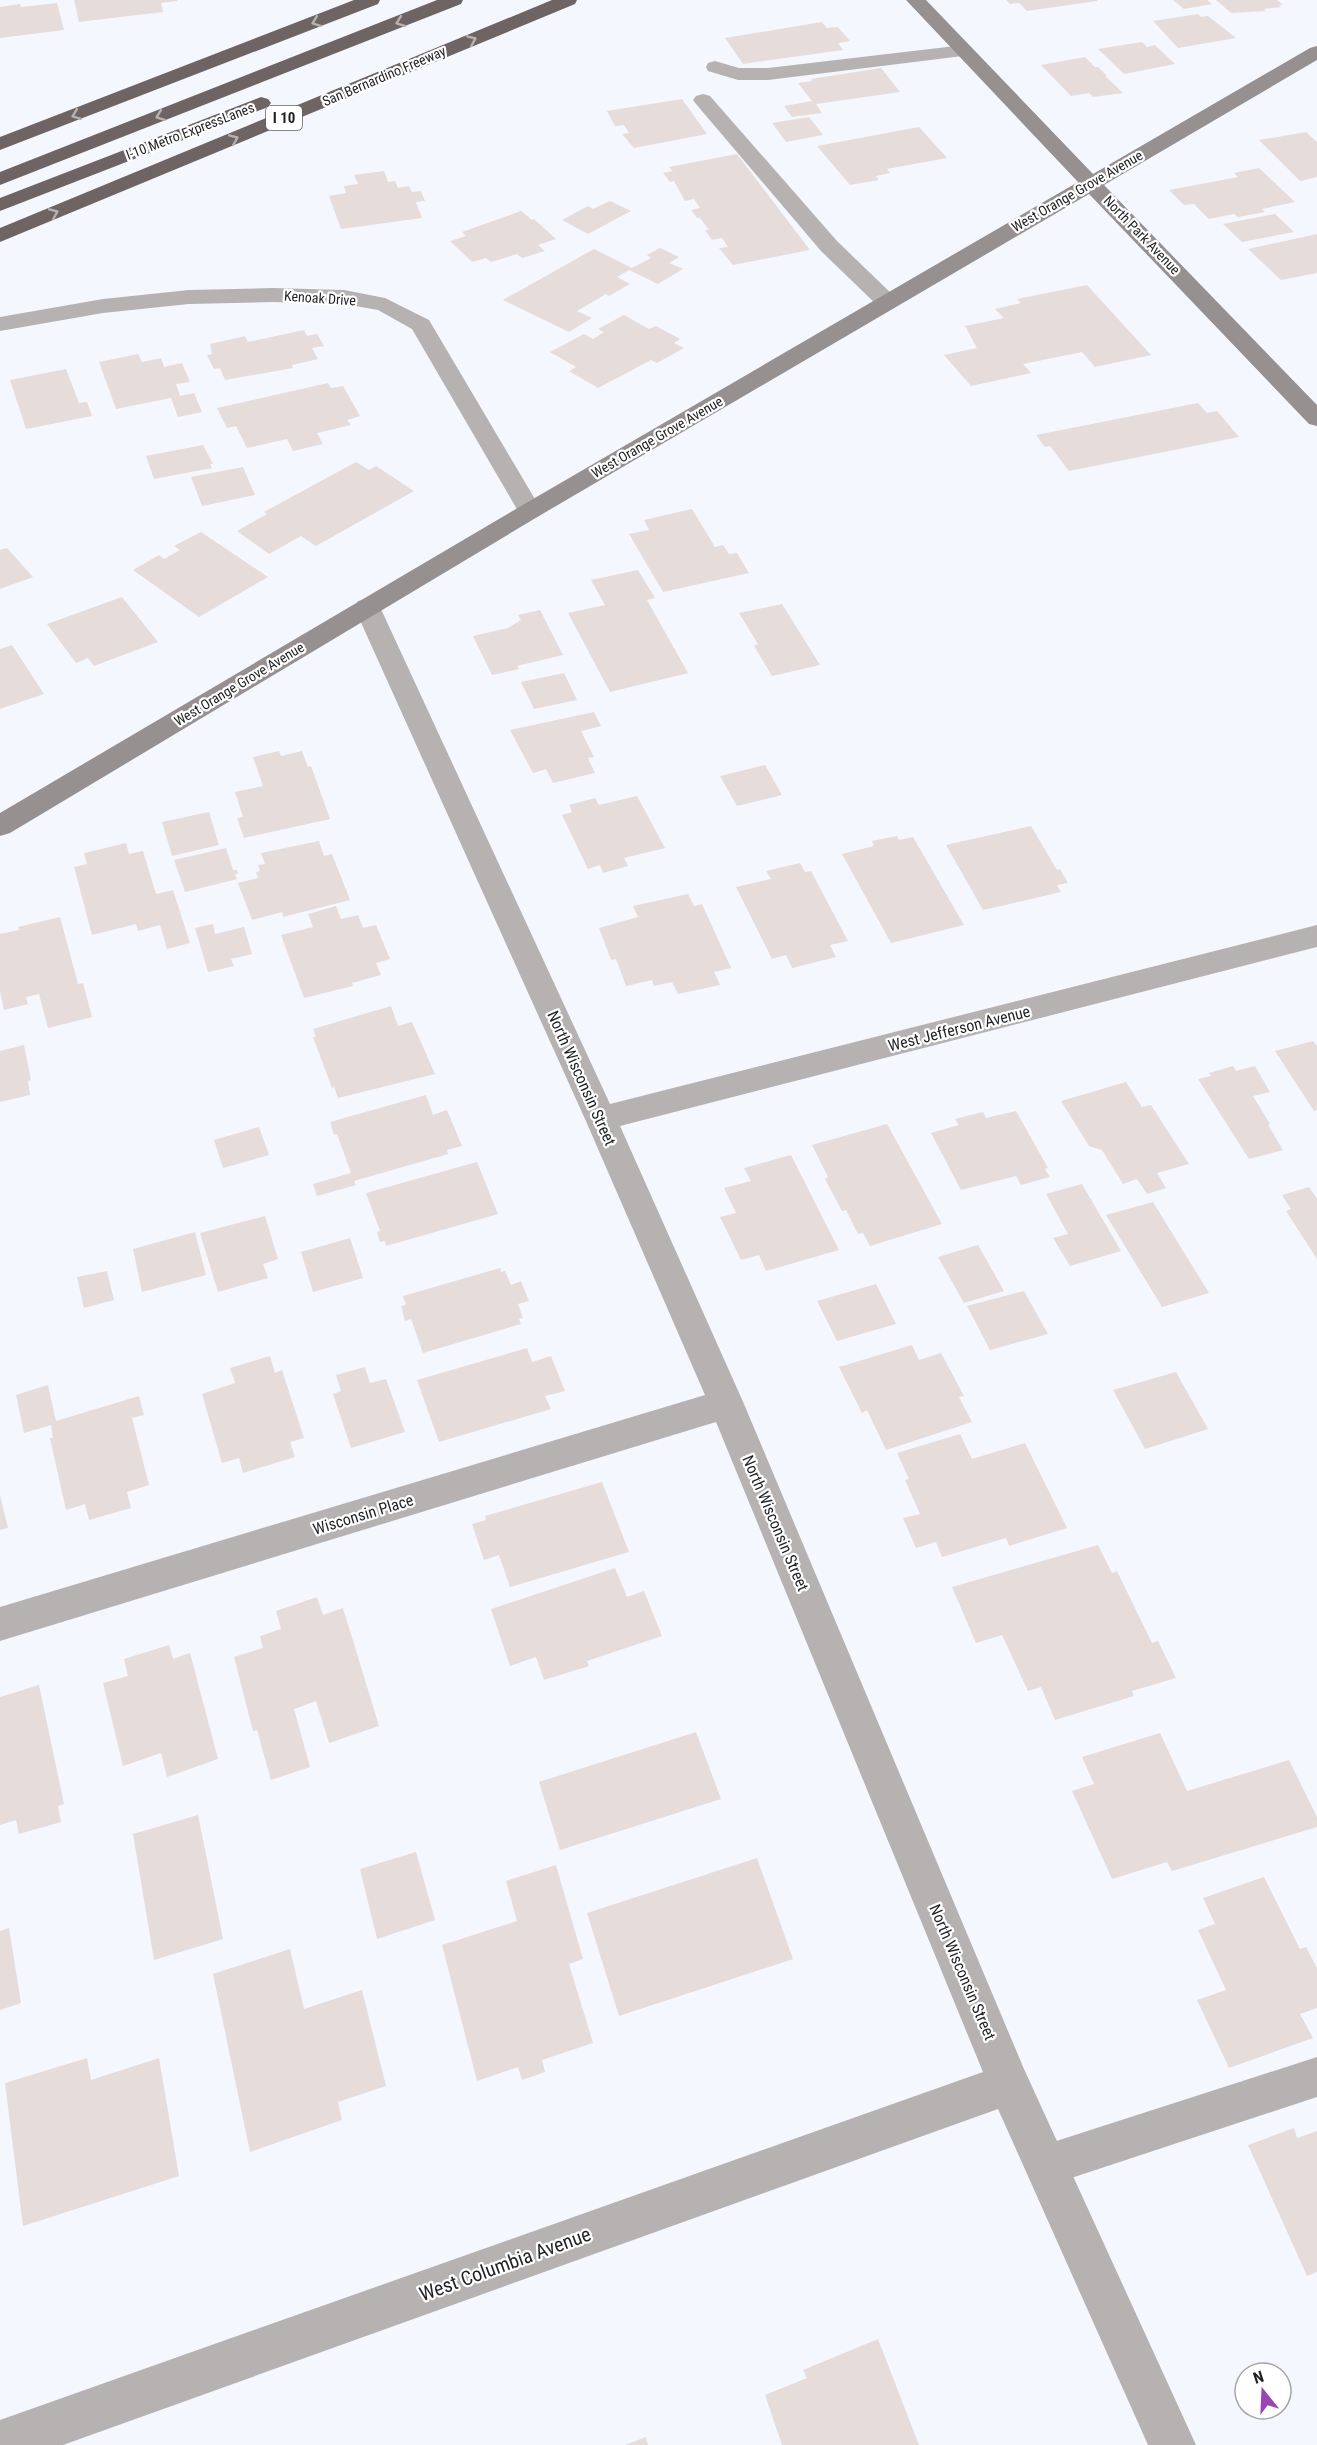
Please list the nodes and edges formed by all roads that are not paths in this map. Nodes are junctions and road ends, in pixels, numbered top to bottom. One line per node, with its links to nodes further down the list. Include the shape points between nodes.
1 (370, 0): 10 (highway, one-way to 10)
2 (454, 0): 11 (highway, I-10 Metro ExpressLanes, one-way to 11)
3 (568, 0): 14 (highway, San Bernardino Freeway / I 10, one-way to 3)
4 (915, 0): 5 (street, North Park Avenue)
5 (964, 51): 7 (lane, via 768,74 738,74); 12 (street, North Park Avenue)
6 (1317, 52): 12 (street, West Orange Grove Avenue)
7 (715, 67)
8 (275, 98): 13 (highway, I-10 Metro ExpressLanes)
9 (703, 100): 15 (street, via 829,246)
10 (0, 144)
11 (0, 179)
12 (1092, 183): 15 (street, West Orange Grove Avenue); 17 (street, North Park Avenue)
13 (0, 205)
14 (0, 236)
15 (887, 302): 18 (street, West Orange Grove Avenue)
16 (0, 324): 18 (street, Kenoak Drive, via 103,306 189,297 344,297 385,305 421,325)
17 (1317, 419)
18 (530, 511): 19 (street, West Orange Grove Avenue)
19 (367, 607): 20 (street, West Orange Grove Avenue); 22 (street, North Wisconsin Street)
20 (0, 826)
21 (1317, 936): 22 (street, West Jefferson Avenue)
22 (601, 1119): 23 (street, North Wisconsin Street)
23 (726, 1404): 24 (street, Wisconsin Place); 26 (street, North Wisconsin Street)
24 (0, 1624)
25 (1317, 2077): 27 (lane)
26 (1009, 2084): 27 (street, North Wisconsin Street); 28 (street, West Columbia Avenue)
27 (1047, 2165): 29 (street, North Wisconsin Street)
28 (0, 2444)
29 (1172, 2445)

